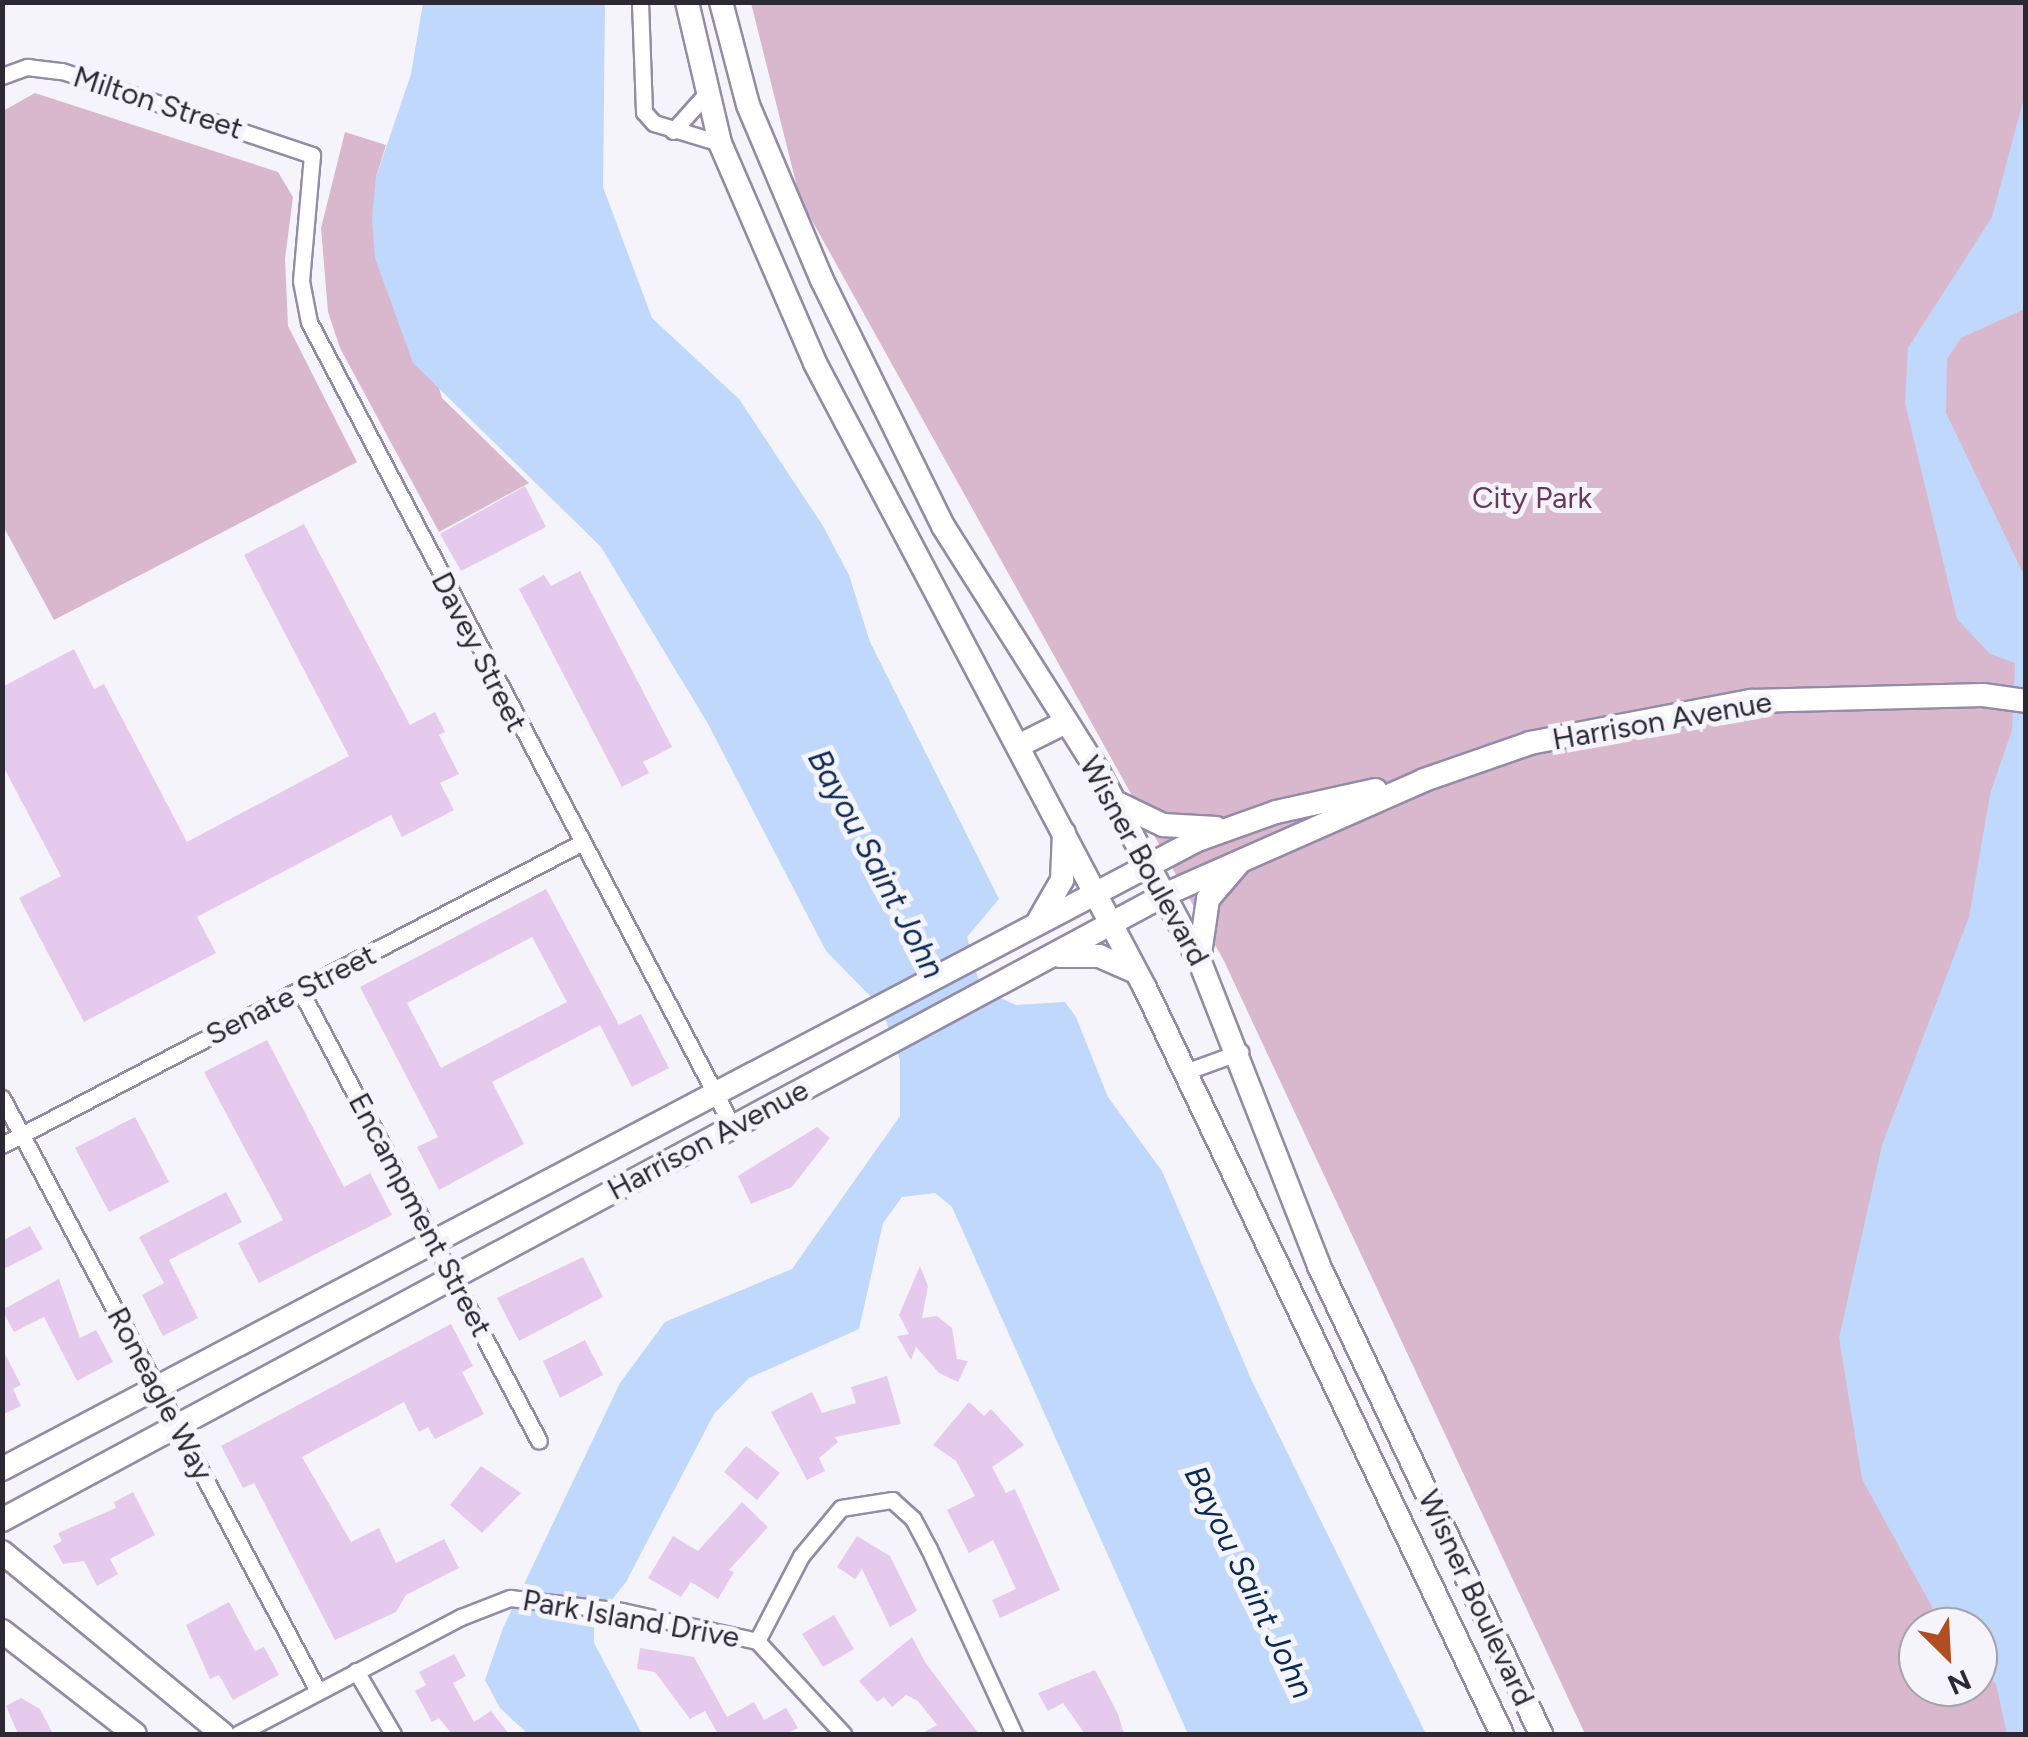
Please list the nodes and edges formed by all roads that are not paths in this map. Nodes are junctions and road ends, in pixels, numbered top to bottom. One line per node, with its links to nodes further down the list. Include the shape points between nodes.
1 (640, 2): 6 (street, via 641,103 654,123)
2 (687, 2): 5 (street, Wisner Boulevard)
3 (721, 2): 9 (street, Wisner Boulevard, via 748,104)
4 (2, 76): 8 (street, Milton Street, via 27,68 62,71)
5 (706, 94): 6 (street); 7 (street, Wisner Boulevard)
6 (673, 130): 7 (street)
7 (720, 142): 10 (street, Wisner Boulevard)
8 (312, 154): 18 (street, Davey Street, via 301,281 308,322)
9 (822, 280): 10 (street); 12 (street, Wisner Boulevard, via 942,526)
10 (786, 296): 13 (street, Wisner Boulevard, via 904,536)
11 (2026, 701): 14 (street, Harrison Avenue, via 1983,695 1752,701 1530,743)
12 (1066, 722): 13 (street); 15 (street, Wisner Boulevard)
13 (1018, 746): 17 (street, Wisner Boulevard)
14 (1424, 780): 16 (street, Harrison Avenue); 19 (street, Harrison Avenue)
15 (1115, 801): 16 (street, via 1169,827); 20 (street, Wisner Boulevard)
16 (1224, 828): 20 (street, Harrison Avenue)
17 (1064, 830): 21 (street, Wisner Boulevard); 23 (street, via 1062,880)
18 (579, 844): 28 (street, Senate Street); 31 (street, Davey Street)
19 (1247, 854): 22 (street, Harrison Avenue); 26 (street, via 1208,899)
20 (1149, 863): 21 (street, Harrison Avenue); 22 (street, Wisner Boulevard)
21 (1096, 892): 23 (street, Harrison Avenue); 24 (street, Wisner Boulevard)
22 (1166, 894): 24 (street, Harrison Avenue); 26 (street, Wisner Boulevard)
23 (1036, 924): 31 (street, Harrison Avenue)
24 (1112, 924): 25 (street, Harrison Avenue); 27 (street, Wisner Boulevard)
25 (1052, 956): 27 (street, via 1099,956); 33 (street, Harrison Avenue)
26 (1200, 962): 29 (street, Wisner Boulevard)
27 (1136, 972): 30 (street, Wisner Boulevard)
28 (300, 990): 34 (street, Senate Street); 36 (street, Encampment Street)
29 (1240, 1052): 30 (street); 48 (street, Wisner Boulevard, via 1319,1266)
30 (1185, 1072): 49 (street, Wisner Boulevard)
31 (714, 1094): 33 (street, Davey Street); 36 (street, Harrison Avenue)
32 (2, 1098): 34 (street, Roneagle Way)
33 (734, 1129): 37 (street, Harrison Avenue)
34 (23, 1134): 35 (street, Senate Street); 38 (street, Roneagle Way)
35 (2, 1145)
36 (435, 1242): 37 (street, Encampment Street); 38 (street, Harrison Avenue)
37 (453, 1274): 39 (street, Harrison Avenue); 40 (street, Encampment Street)
38 (157, 1389): 39 (street, Roneagle Way); 41 (street, Harrison Avenue)
39 (176, 1426): 42 (street, Harrison Avenue); 47 (street, Roneagle Way)
40 (539, 1441)
41 (2, 1469)
42 (2, 1520)
43 (2, 1552): 51 (street)
44 (2, 1631): 50 (street)
45 (757, 1641): 46 (street, Park Island Drive, via 622,1611 510,1598); 54 (street, Park Island Drive); 55 (street, Park Island Drive, via 801,1556 841,1508 892,1500 913,1518)
46 (356, 1671): 47 (street, Park Island Drive); 53 (street)
47 (317, 1689): 52 (street, Park Island Drive)
48 (1528, 1708): 49 (street); 56 (street, Wisner Boulevard)
49 (1499, 1728)
50 (135, 1734)
51 (222, 1734)
52 (238, 1734)
53 (393, 1734)
54 (843, 1734)
55 (1014, 1734)
56 (1541, 1734)

